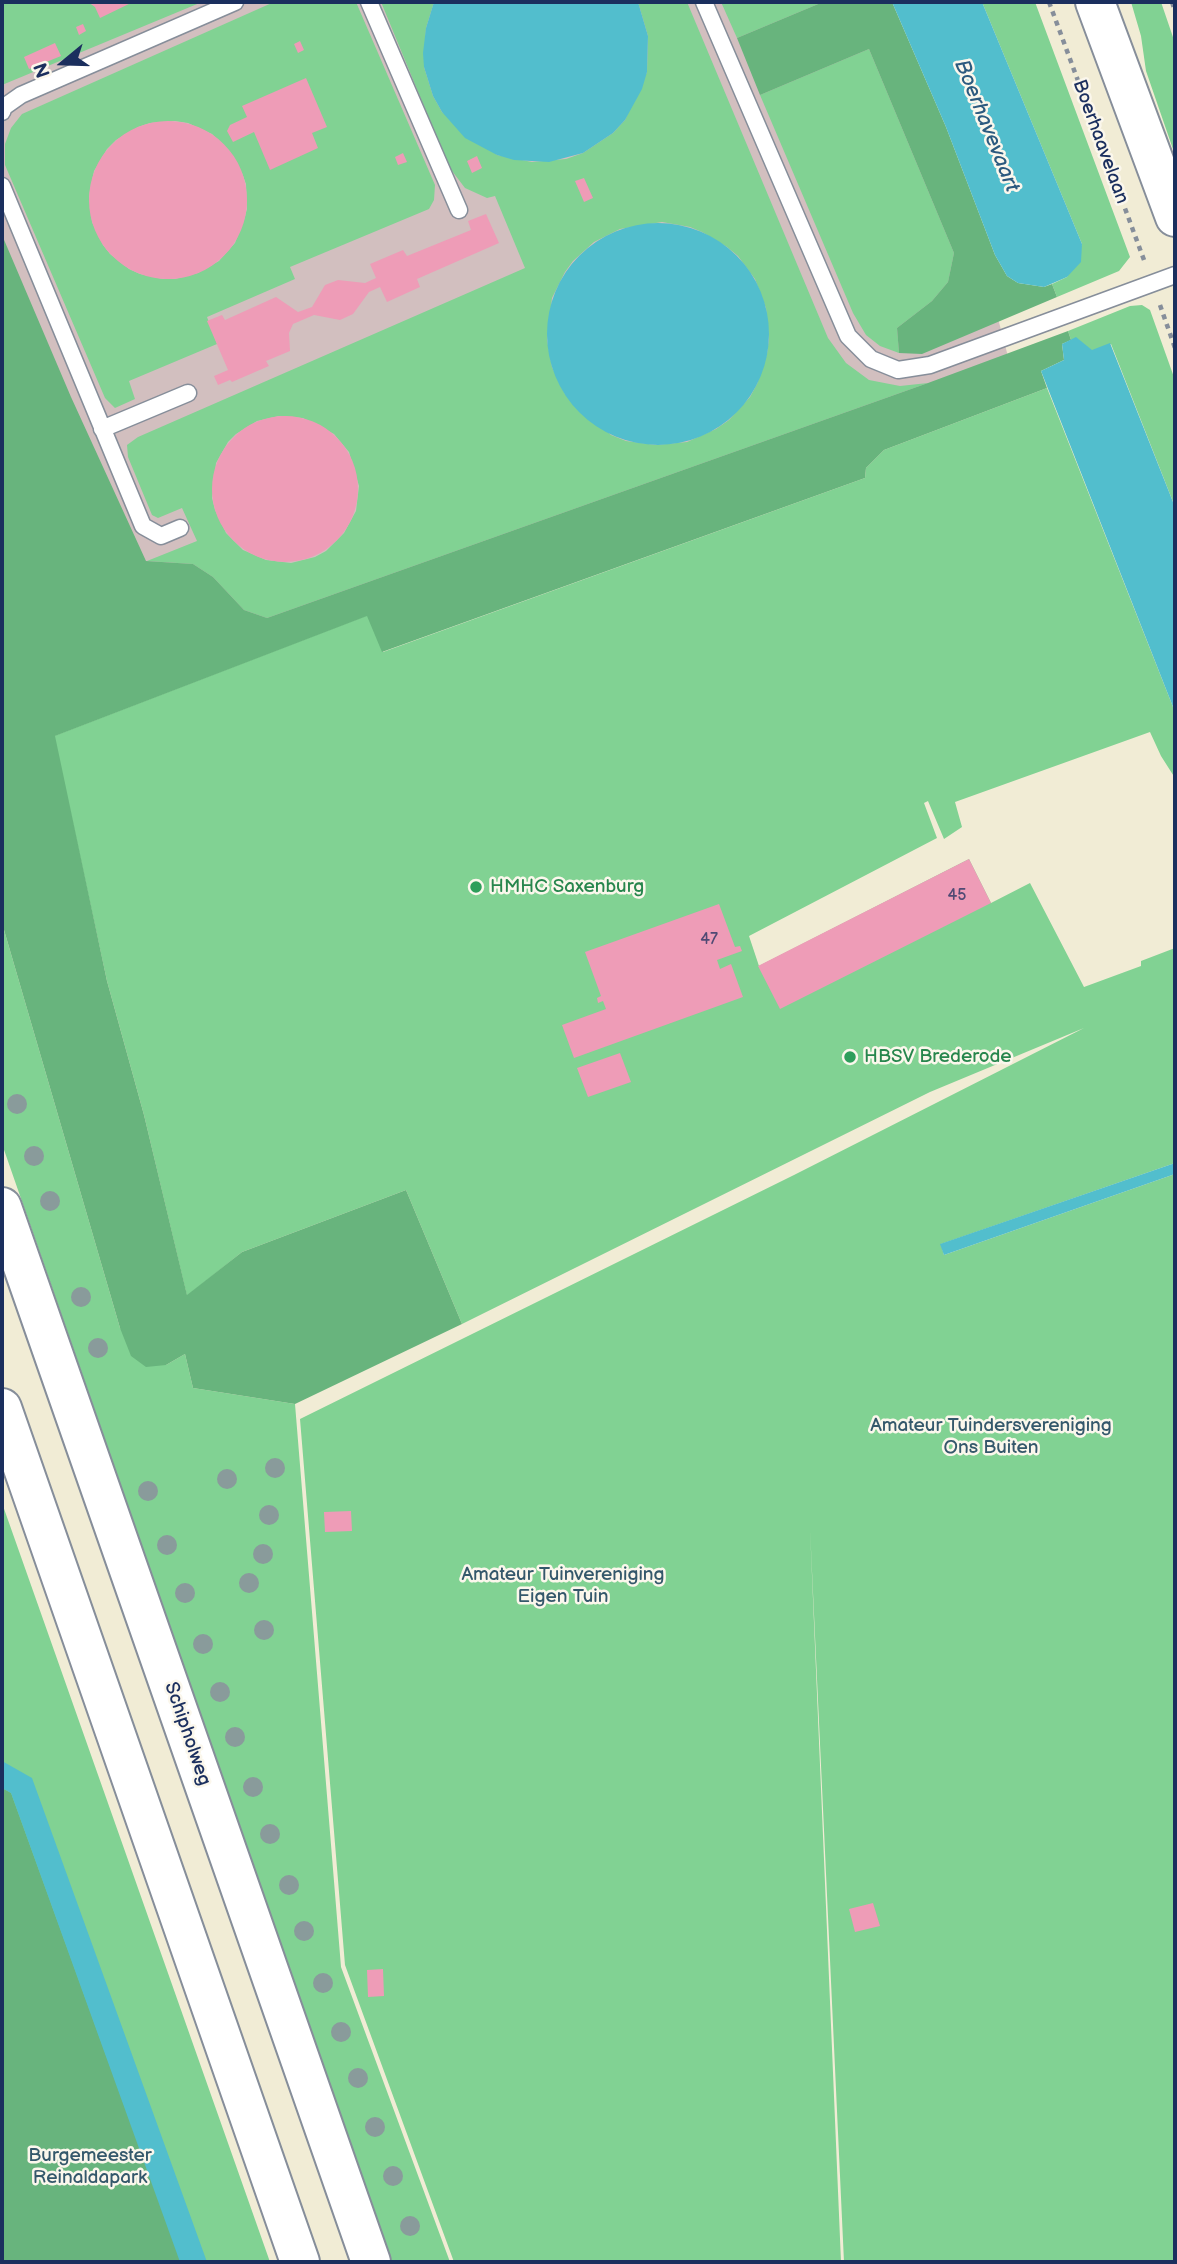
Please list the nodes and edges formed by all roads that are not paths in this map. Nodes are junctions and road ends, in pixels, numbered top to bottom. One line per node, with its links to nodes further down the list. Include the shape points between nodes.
1 (235, 2): 5 (lane, via 21,95)
2 (369, 2): 7 (lane)
3 (704, 2): 9 (lane, via 848,336 871,359 898,370 930,365)
4 (1095, 2): 8 (main road)
5 (2, 112)
6 (2, 187): 11 (lane)
7 (458, 211)
8 (1175, 217)
9 (1175, 275)
10 (188, 393): 11 (lane)
11 (102, 429): 12 (lane, via 143,526 161,536)
12 (180, 528)
13 (2, 1207): 16 (main road, Schipholweg)
14 (2, 1408): 15 (main road)
15 (300, 2262)
16 (371, 2262)

